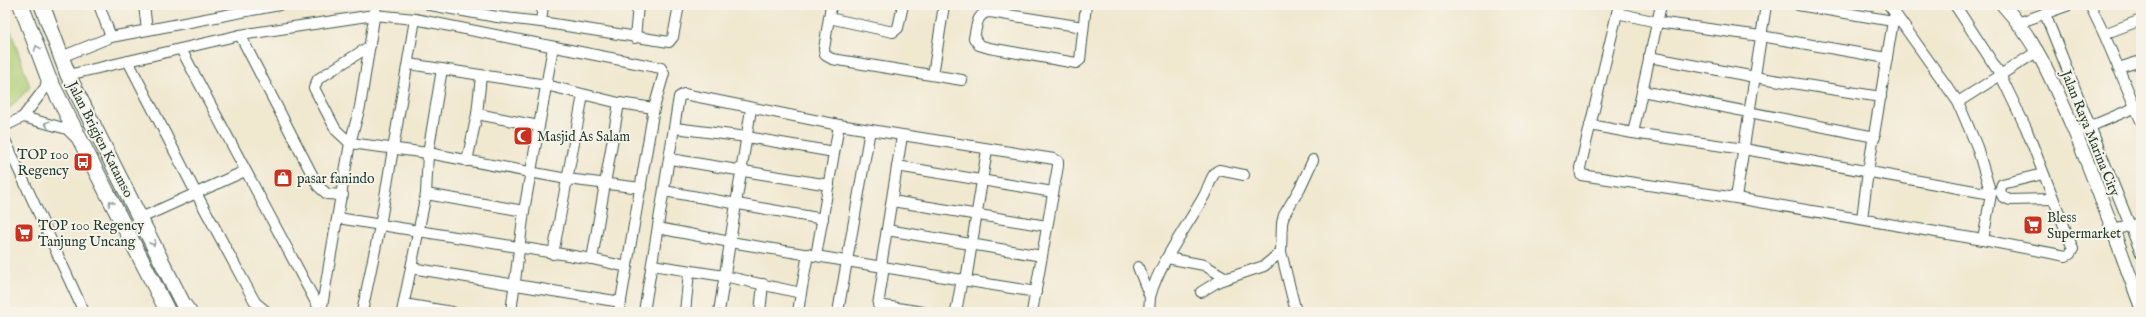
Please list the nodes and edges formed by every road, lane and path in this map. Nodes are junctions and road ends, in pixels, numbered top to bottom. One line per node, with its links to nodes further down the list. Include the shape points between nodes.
1 (21, 5): 55 (highway, Jalan Brigjen Katamso, one-way to 1)
2 (42, 5): 43 (highway, Jalan Brigjen Katamso)
3 (99, 5): 37 (street)
4 (144, 5): 33 (street)
5 (278, 5): 33 (street)
6 (430, 5): 28 (street)
7 (543, 5): 28 (street)
8 (638, 5): 38 (street)
9 (679, 5): 38 (street, via 673,37 669,42)
10 (831, 5): 25 (street)
11 (903, 5): 25 (street, via 898,28 893,32)
12 (944, 5): 54 (street)
13 (1086, 5): 32 (street)
14 (1661, 5): 29 (street)
15 (1766, 5): 36 (street)
16 (1798, 5): 30 (street)
17 (1889, 5): 30 (street)
18 (1955, 5): 51 (street)
19 (2003, 5): 31 (main road, Jalan Raya Marina City)
20 (2069, 5): 24 (street)
21 (2090, 5): 34 (street)
22 (1618, 9): 29 (street); 72 (street)
23 (375, 10): 26 (street); 35 (street); 39 (street)
24 (2045, 14): 31 (street); 75 (street)
25 (829, 18): 54 (street, via 824,49 825,55 832,59)
26 (415, 19): 40 (street); 48 (street)
27 (2141, 20): 34 (street)
28 (540, 22): 38 (street)
29 (1657, 22): 36 (street); 44 (street)
30 (1897, 22): 45 (street); 62 (street)
31 (2018, 23): 42 (main road, Jalan Raya Marina City)
32 (1083, 27): 32 (street, via 1080,60 1076,63 989,48 979,45 974,38 979,16 990,12)
33 (147, 30): 37 (street)
34 (2104, 34): 49 (street)
35 (240, 35): 41 (street); 111 (street, via 318,186 327,194)
36 (1761, 36): 45 (street); 56 (street)
37 (111, 37): 43 (street)
38 (635, 38)
39 (370, 46): 85 (street, via 360,107); 85 (street, via 318,79 314,88 336,130)
40 (553, 47): 58 (street); 65 (street, via 661,68 664,73)
41 (181, 49): 46 (street); 95 (street)
42 (2038, 51): 51 (street); 79 (main road, Jalan Raya Marina City)
43 (61, 57): 52 (highway, Jalan Brigjen Katamso)
44 (1649, 57): 56 (street); 59 (street)
45 (1887, 58): 61 (street)
46 (128, 61): 52 (street); 108 (street)
47 (2141, 61): 49 (street)
48 (408, 64): 50 (street); 86 (street)
49 (2118, 68): 64 (street)
50 (442, 69): 53 (street); 90 (street)
51 (2000, 74): 62 (street); 99 (street, via 2026,128)
52 (68, 75): 118 (highway, Jalan Brigjen Katamso)
53 (481, 76): 58 (street); 68 (street)
54 (933, 76): 57 (street)
55 (48, 77): 69 (street, via 45,88); 84 (highway, Jalan Brigjen Katamso)
56 (1755, 77): 61 (street); 67 (street)
57 (962, 80)
58 (546, 85): 60 (street); 74 (street)
59 (1642, 91): 67 (street); 78 (street)
60 (583, 95): 63 (street); 101 (street)
61 (1881, 96): 82 (street)
62 (1958, 102): 110 (street, via 1977,147)
63 (619, 103): 65 (street); 103 (street)
64 (2138, 106): 70 (street); 75 (street)
65 (654, 108): 105 (street)
66 (751, 109): 71 (street); 76 (street, via 684,94 679,97); 81 (street)
67 (1749, 112): 82 (street); 87 (street)
68 (477, 114): 74 (street); 93 (street)
69 (23, 117): 73 (street); 84 (street, one-way to 69, via 67,129)
70 (2141, 119)
71 (839, 125): 77 (street); 89 (street)
72 (1590, 125): 78 (street); 112 (street, via 1580,168 1581,175)
73 (5, 126)
74 (539, 126): 98 (street)
75 (2092, 126): 79 (street); 122 (street)
76 (675, 128): 81 (street); 91 (street)
77 (870, 130): 80 (street); 140 (street)
78 (1633, 133): 87 (street)
79 (2075, 133): 128 (main road, Jalan Raya Marina City)
80 (902, 136): 88 (street); 94 (street)
81 (747, 137): 89 (street); 96 (street)
82 (1875, 137): 97 (street)
83 (5, 140): 160 (street)
84 (80, 142): 161 (highway, Jalan Brigjen Katamso, one-way to 84)
85 (350, 143): 86 (street); 111 (street)
86 (392, 149): 90 (street); 123 (street)
87 (1744, 149): 97 (street); 112 (street)
88 (987, 150): 102 (street); 107 (street, via 1058,161)
89 (834, 152): 104 (street)
90 (428, 153): 93 (street); 109 (street)
91 (670, 159): 96 (street); 106 (street)
92 (1313, 160): 133 (street, via 1284,215)
93 (467, 161): 98 (street)
94 (897, 166): 102 (street); 114 (street)
95 (245, 170): 108 (street); 164 (street)
96 (741, 171): 104 (street); 115 (street)
97 (1868, 171): 110 (street); 121 (street)
98 (530, 172): 101 (street); 116 (street)
99 (2043, 174): 113 (street); 113 (street, via 2002,184 2000,191 2003,197 2010,200)
100 (1244, 175): 138 (street, via 1217,170)
101 (567, 179): 103 (street); 135 (street)
102 (982, 180): 107 (street); 117 (street)
103 (604, 184): 105 (street); 139 (street)
104 (828, 185): 120 (street)
105 (641, 188): 142 (street)
106 (664, 191): 115 (street); 125 (street)
107 (1053, 192): 124 (street)
108 (196, 193): 118 (street); 163 (street, via 255,302)
109 (426, 194): 116 (street); 126 (street)
110 (1991, 194): 129 (street)
111 (343, 195): 119 (street)
112 (1736, 198): 121 (street)
113 (2053, 199): 129 (street, via 2073,249 2070,254 2066,256)
114 (892, 201): 117 (street); 127 (street)
115 (736, 203): 120 (street); 130 (street)
116 (524, 211): 132 (street)
117 (976, 214): 124 (street); 131 (street)
118 (141, 218): 162 (highway, Jalan Brigjen Katamso, one-way to 162)
119 (338, 218): 123 (street); 164 (street)
120 (823, 219): 136 (street)
121 (1862, 219): 129 (street)
122 (2136, 224): 128 (street); 134 (street)
123 (380, 226): 126 (street); 165 (street)
124 (1047, 226): 137 (street)
125 (658, 228): 130 (street); 141 (street)
126 (418, 230): 132 (street); 145 (street)
127 (887, 230): 131 (street); 143 (street)
128 (2113, 230): 156 (main road, Jalan Raya Marina City)
129 (1983, 240)
130 (730, 242): 136 (street); 147 (street)
131 (972, 244): 137 (street); 149 (street)
132 (520, 249): 135 (street); 151 (street)
133 (1281, 252): 148 (street, via 1264,266); 178 (street)
134 (2141, 252)
135 (553, 254): 139 (street)
136 (812, 255): 140 (street); 154 (street)
137 (1042, 256): 152 (street)
138 (1168, 258): 148 (street, via 1204,266); 155 (street, via 1156,276)
139 (592, 259): 142 (street)
140 (846, 261): 143 (street); 173 (street)
141 (652, 265): 146 (street); 168 (street)
142 (627, 267): 157 (street)
143 (882, 267): 149 (street); 159 (street)
144 (1138, 267): 155 (street)
145 (411, 268): 151 (street); 158 (street)
146 (689, 272): 147 (street); 169 (street)
147 (724, 276): 150 (street); 170 (street)
148 (1226, 278): 153 (street)
149 (964, 280): 152 (street); 175 (street)
150 (763, 284): 154 (street); 171 (street)
151 (514, 285): 157 (street); 167 (street)
152 (1036, 292): 176 (street)
153 (1202, 292)
154 (801, 293): 172 (street)
155 (1150, 297): 177 (street)
156 (2141, 306)
157 (620, 307)
158 (403, 308): 166 (street)
159 (878, 308): 174 (street)
160 (84, 312)
161 (168, 312)
162 (189, 312)
163 (267, 312)
164 (321, 312)
165 (362, 312)
166 (452, 312)
167 (511, 312)
168 (644, 312)
169 (685, 312)
170 (719, 312)
171 (760, 312)
172 (798, 312)
173 (838, 312)
174 (919, 312)
175 (956, 312)
176 (1032, 312)
177 (1149, 312)
178 (1296, 312)

